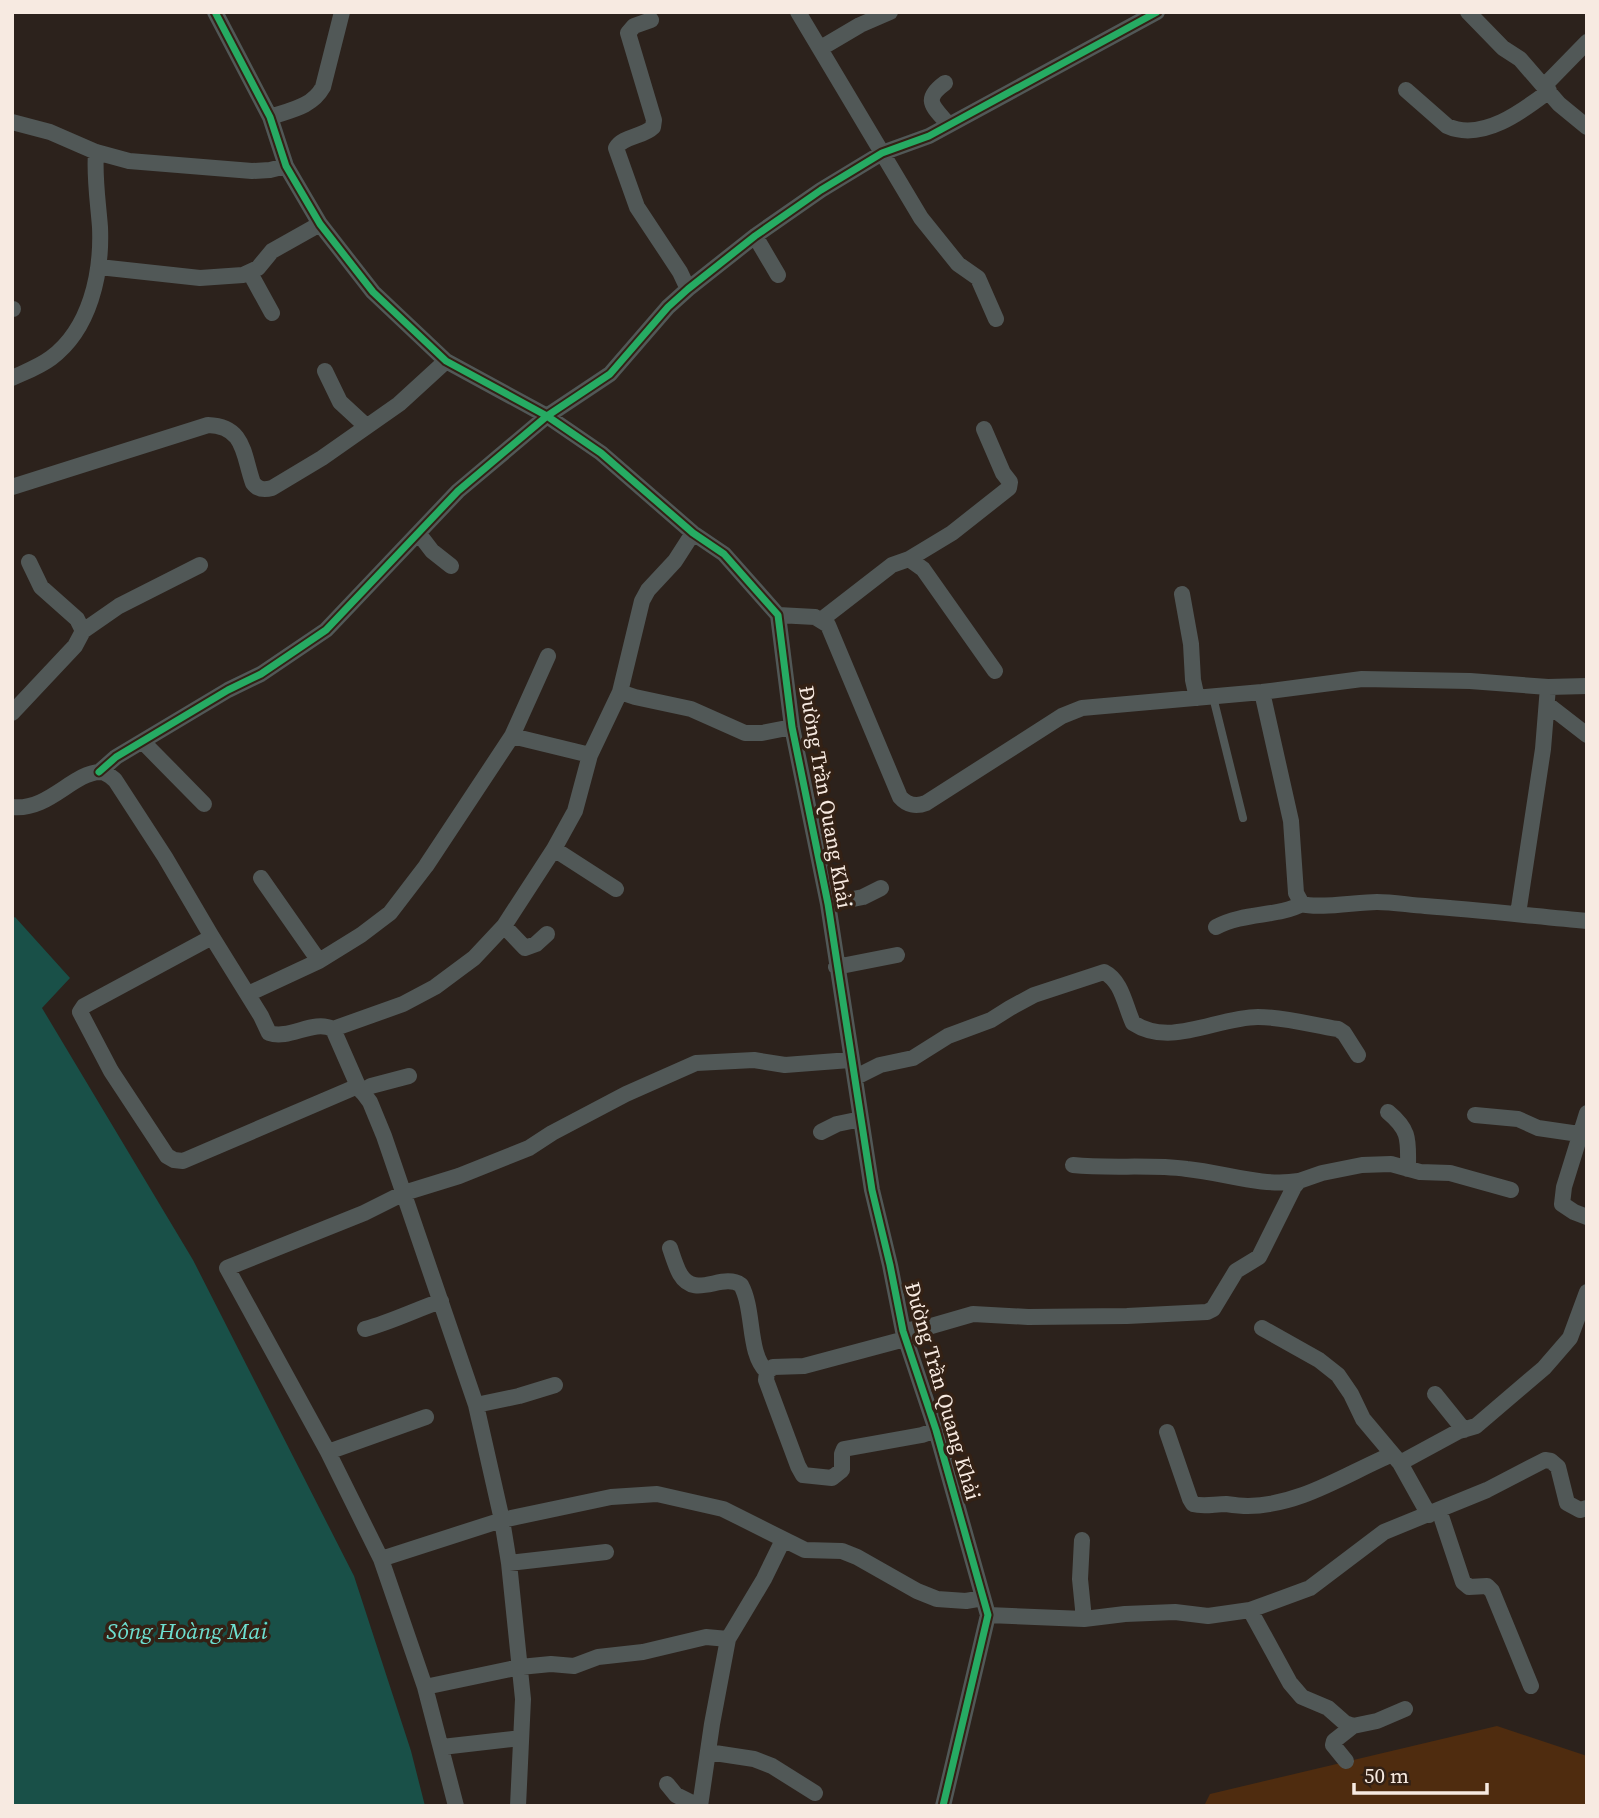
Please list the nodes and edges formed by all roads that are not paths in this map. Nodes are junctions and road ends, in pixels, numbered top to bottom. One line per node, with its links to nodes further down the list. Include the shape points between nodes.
1 (215, 12): 13 (street)
2 (342, 12): 13 (street, via 319,95 308,104)
3 (799, 12): 9 (street)
4 (890, 12): 9 (street)
5 (1157, 12): 15 (street)
6 (1468, 12): 11 (street)
7 (652, 20): 25 (street, via 628,33 653,127 616,148 637,206)
8 (1587, 42): 11 (street)
9 (821, 48): 18 (street)
10 (944, 83): 15 (street, via 931,98 932,106)
11 (1546, 89): 12 (street, via 1510,119 1454,130); 16 (street)
12 (1406, 90)
13 (270, 117): 19 (street)
14 (12, 122): 17 (street)
15 (948, 124): 18 (street)
16 (1587, 127)
17 (96, 152): 19 (street, via 129,161 209,169 252,171); 22 (street)
18 (882, 153): 21 (street); 27 (street, via 925,224 958,264 978,278)
19 (286, 166): 20 (street)
20 (320, 224): 23 (street, via 272,251); 28 (street, via 373,292)
21 (755, 236): 24 (street); 25 (street)
22 (99, 267): 23 (street, via 200,278); 30 (street, via 87,310 74,335 49,360)
23 (250, 272): 26 (street)
24 (778, 275)
25 (688, 289): 31 (street, via 610,374)
26 (272, 313)
27 (996, 319)
28 (446, 360): 31 (street); 32 (street, via 399,404)
29 (325, 371): 32 (street, via 340,402)
30 (12, 378)
31 (547, 415): 35 (street, via 601,453); 36 (street, via 458,491)
32 (366, 426): 34 (street, via 322,458 264,490 253,483 240,440 227,429 208,425)
33 (984, 429): 37 (street, via 1009,488 952,533)
34 (12, 486)
35 (694, 533): 42 (street, via 724,554); 49 (street, via 642,601)
36 (419, 534): 40 (street); 57 (street, via 326,630)
37 (909, 559): 43 (street, via 892,565); 46 (street, via 923,569)
38 (29, 562): 44 (street, via 41,587 77,619)
39 (200, 565): 44 (street, via 119,606)
40 (450, 566)
41 (1182, 593): 51 (street, via 1193,680)
42 (778, 615): 43 (street); 54 (street, Đường Trần Quang Khải)
43 (821, 620): 51 (street, via 828,625 900,797 914,806 926,803 1075,710)
44 (83, 631): 53 (street, via 75,646)
45 (548, 656): 56 (street)
46 (995, 671)
47 (1587, 686): 48 (street)
48 (1548, 687): 50 (street, via 1362,680); 52 (street)
49 (620, 692): 54 (street, via 691,709 745,733); 58 (street)
50 (1262, 692): 51 (street); 68 (street, via 1291,821 1296,893)
51 (1205, 697): 62 (lane)
52 (1547, 704): 55 (street); 69 (street)
53 (13, 710)
54 (792, 727): 67 (street, Đường Trần Quang Khải)
55 (1587, 735)
56 (512, 736): 58 (street); 76 (street, via 399,903 379,923)
57 (143, 743): 59 (street); 60 (street)
58 (590, 755): 63 (street, via 575,811)
59 (99, 772): 61 (street, via 39,803); 74 (street, via 115,780)
60 (204, 804)
61 (12, 807)
62 (1243, 818)
63 (554, 849): 65 (street); 71 (street)
64 (261, 878): 76 (street)
65 (616, 888)
66 (881, 888): 67 (street)
67 (828, 904): 77 (street, Đường Trần Quang Khải)
68 (1301, 904): 69 (street, via 1378,902); 72 (street, via 1231,919)
69 (1518, 914): 70 (street)
70 (1587, 922)
71 (504, 926): 73 (street, via 525,948); 79 (street, via 474,958 435,987 403,1004)
72 (1216, 927)
73 (547, 934)
74 (212, 937): 78 (street); 84 (street, via 80,1012 111,1071 167,1156 183,1161)
75 (897, 955): 77 (street)
76 (319, 961): 78 (street)
77 (836, 967): 81 (street, Đường Trần Quang Khải)
78 (248, 994): 79 (street, via 268,1033 281,1036 324,1026)
79 (333, 1029): 84 (street)
80 (1358, 1055): 83 (street, via 1338,1029 1267,1017 1153,1033 1133,1023 1119,988 1104,972 1034,995 913,1058 880,1065)
81 (850, 1060): 83 (street, Đường Trần Quang Khải); 95 (street, via 785,1065 754,1060 696,1063 626,1094 529,1148)
82 (409, 1076): 84 (street)
83 (856, 1077): 88 (street, Đường Trần Quang Khải)
84 (360, 1089): 95 (street, via 370,1102)
85 (1388, 1112): 92 (street, via 1407,1134)
86 (1587, 1113): 90 (street)
87 (1475, 1115): 90 (street, via 1518,1119 1538,1128)
88 (861, 1119): 89 (street); 102 (street, Đường Trần Quang Khải)
89 (821, 1132)
90 (1579, 1134): 96 (street, via 1562,1204)
91 (1073, 1165): 93 (street, via 1185,1168 1268,1184)
92 (1408, 1169): 93 (street, via 1391,1164 1362,1165); 94 (street, via 1450,1173)
93 (1299, 1181): 102 (street, via 1259,1257 1236,1271 1213,1309 1127,1316 973,1314)
94 (1511, 1190)
95 (404, 1193): 99 (street); 111 (street, via 227,1268)
96 (1587, 1217)
97 (670, 1248): 103 (street, via 681,1277 689,1283 703,1287 727,1279 741,1284 757,1362)
98 (1587, 1292): 109 (street, via 1570,1338 1544,1368 1476,1426)
99 (440, 1301): 101 (street); 106 (street)
100 (1262, 1328): 112 (street, via 1338,1375 1363,1419)
101 (365, 1329)
102 (904, 1335): 103 (street, via 804,1366 773,1367); 108 (street, Đường Trần Quang Khải)
103 (767, 1372): 108 (street, via 766,1380 803,1475 832,1478 842,1470 844,1449)
104 (555, 1385): 106 (street)
105 (1435, 1394): 109 (street)
106 (477, 1405): 115 (street)
107 (426, 1418): 111 (street)
108 (936, 1430): 121 (street, Đường Trần Quang Khải)
109 (1464, 1430): 112 (street)
110 (1167, 1432): 112 (street, via 1190,1499 1201,1506 1265,1504 1308,1494 1386,1457)
111 (328, 1452): 119 (street)
112 (1395, 1458): 114 (street)
113 (1587, 1508): 114 (street, via 1567,1503 1558,1467 1545,1460)
114 (1434, 1513): 122 (street, via 1384,1532 1310,1588); 127 (street, via 1463,1582 1492,1591)
115 (502, 1520): 116 (street, via 611,1497 657,1494 723,1509); 119 (street); 120 (street)
116 (783, 1539): 121 (street, via 805,1550 842,1551 937,1599); 125 (street)
117 (1082, 1540): 124 (street)
118 (606, 1552): 120 (street)
119 (382, 1559): 128 (street)
120 (509, 1563): 126 (street)
121 (983, 1598): 123 (street, Đường Trần Quang Khải)
122 (1250, 1610): 124 (street, via 1208,1616 1175,1612); 130 (street, via 1298,1694)
123 (988, 1615): 124 (street); 140 (street, Đường Trần Quang Khải)
124 (1084, 1619)
125 (728, 1639): 126 (street, via 706,1637 598,1657 574,1666); 133 (street)
126 (520, 1667): 128 (street); 131 (street)
127 (1531, 1686)
128 (425, 1687): 132 (street)
129 (1405, 1709): 130 (street)
130 (1353, 1726): 134 (street, via 1333,1745)
131 (521, 1738): 132 (street); 138 (street)
132 (442, 1747): 137 (street)
133 (708, 1752): 136 (street, via 754,1759); 139 (street)
134 (1346, 1761)
135 (667, 1784): 139 (street, via 676,1795)
136 (815, 1793)
137 (456, 1806)
138 (518, 1806)
139 (699, 1806)
140 (944, 1806)

